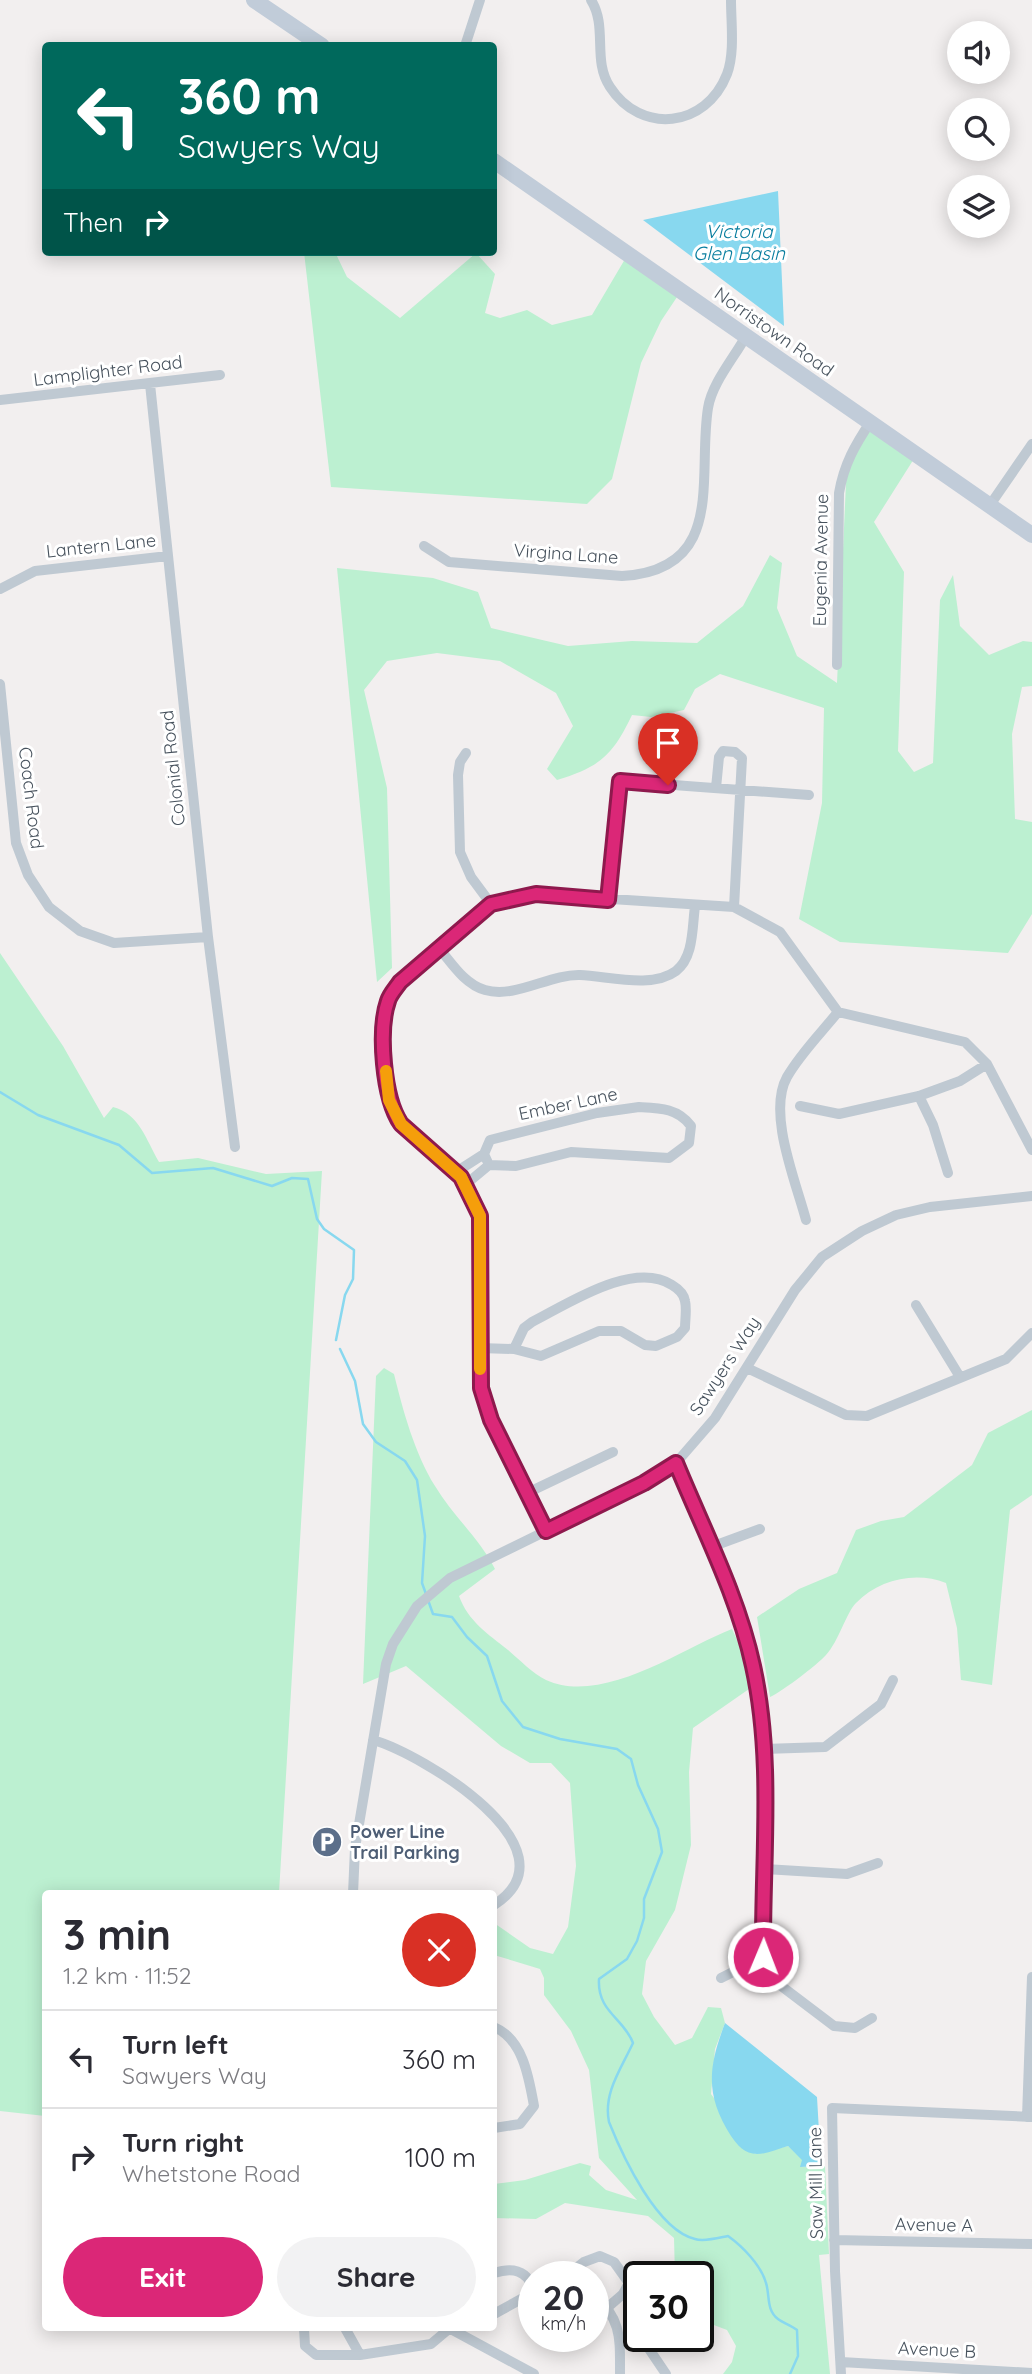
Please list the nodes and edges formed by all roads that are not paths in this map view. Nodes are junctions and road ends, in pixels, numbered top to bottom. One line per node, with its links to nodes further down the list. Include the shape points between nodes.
1 (254, 0): 5 (main road)
2 (480, 0): 6 (street)
3 (591, 0): 4 (street, via 598,14 606,81 630,111 654,120 696,110 722,85 729,67)
4 (732, 0)
5 (316, 42)
6 (466, 42)
7 (497, 163): 8 (main road, Norristown Road)
8 (746, 336): 12 (main road, Norristown Road); 16 (street, Virgina Lane, via 708,406 703,517 688,543 664,565 622,576 449,562)
9 (220, 375): 10 (street, Lamplighter Road)
10 (150, 384): 11 (street, Lamplighter Road); 17 (street, Colonial Road)
11 (0, 400)
12 (871, 421): 14 (main road, Norristown Road); 19 (street, Eugenia Avenue, via 850,454 839,493)
13 (1032, 444): 14 (street)
14 (990, 505): 15 (main road, Norristown Road)
15 (1032, 535)
16 (424, 546)
17 (169, 556): 18 (street, Lantern Lane, via 35,570); 29 (street, Colonial Road)
18 (0, 589)
19 (837, 665)
20 (0, 684): 29 (street, Coach Road, via 16,843 28,875 49,907 80,931 114,943)
21 (466, 753): 26 (street, via 458,775 460,852)
22 (716, 788): 23 (street); 23 (street, via 723,751 742,758); 25 (street, via 620,781)
23 (741, 790): 24 (street); 28 (street)
24 (809, 795)
25 (608, 900): 26 (street, via 536,894); 27 (street)
26 (491, 904): 30 (street)
27 (695, 906): 28 (street); 30 (street, via 688,957 675,972 659,979 580,975 485,990 470,983)
28 (734, 907): 31 (street, via 780,932)
29 (208, 937): 35 (street, Colonial Road)
30 (438, 947): 39 (street, via 388,998 384,1045 394,1113)
31 (838, 1012): 32 (street, via 965,1042); 43 (street, via 795,1065 780,1097 780,1122)
32 (987, 1064): 33 (street, via 960,1081); 36 (street)
33 (919, 1096): 34 (street, via 839,1114); 40 (street)
34 (800, 1106)
35 (235, 1147)
36 (1032, 1150)
37 (484, 1154): 38 (street); 38 (street, Ember Lane, via 490,1140 618,1110 665,1109 683,1115 691,1126 688,1143 669,1158 571,1152 516,1166); 39 (street, Ember Lane)
38 (489, 1165): 41 (street)
39 (456, 1172): 41 (street)
40 (948, 1173)
41 (465, 1185): 46 (street, via 480,1216)
42 (1032, 1196): 48 (street, Sawyers Way, via 930,1207 896,1215 862,1231 822,1257 808,1273)
43 (806, 1220)
44 (915, 1305): 49 (street)
45 (1032, 1333): 49 (street, via 1006,1359)
46 (480, 1348): 47 (street); 52 (street, via 481,1388 491,1420)
47 (513, 1349): 47 (street, via 541,1356 598,1331 621,1331 645,1345 667,1344 685,1328 685,1300 678,1288 664,1280 646,1276 624,1279 532,1322)
48 (747, 1368): 49 (street, via 846,1415 867,1416); 51 (street, Sawyers Way, via 715,1419)
49 (960, 1377)
50 (613, 1452): 52 (street)
51 (676, 1463): 54 (street, Sawyers Way); 55 (street)
52 (527, 1493): 54 (street)
53 (760, 1529): 55 (street)
54 (546, 1531): 57 (street, Sawyers Way, via 450,1578 417,1606 389,1654)
55 (711, 1547): 58 (street, via 754,1667)
56 (893, 1680): 58 (street, via 881,1704 825,1747)
57 (373, 1740): 61 (street, Sawyers Way, via 355,1848); 62 (street, via 417,1757 499,1818 518,1846 519,1862 516,1881)
58 (764, 1749): 60 (street)
59 (878, 1863): 60 (street, via 847,1874)
60 (765, 1869): 63 (street)
61 (353, 1890)
62 (497, 1902)
63 (763, 1957): 65 (street); 66 (street, via 772,1979 834,2026 855,2028)
64 (1032, 1977): 68 (street)
65 (721, 1978)
66 (872, 2018)
67 (497, 2029): 69 (street, via 518,2048 534,2106 520,2124)
68 (1030, 2117): 70 (street, Saw Mill Lane, via 832,2108)
69 (497, 2128)
70 (834, 2240): 71 (street, Avenue A); 85 (street, Saw Mill Lane)
71 (1032, 2244)
72 (587, 2261): 76 (street, via 600,2256 614,2262 629,2283)
73 (518, 2270): 74 (street)
74 (497, 2272)
75 (518, 2300): 78 (street)
76 (609, 2306)
77 (609, 2309): 83 (street)
78 (497, 2312)
79 (304, 2331): 84 (street, via 305,2346 316,2355)
80 (347, 2331): 84 (street)
81 (446, 2331): 84 (street, via 431,2344)
82 (466, 2331): 87 (street)
83 (622, 2340): 88 (street); 89 (street, via 641,2337)
84 (360, 2355)
85 (841, 2362): 86 (street, Avenue B); 90 (street, Saw Mill Lane)
86 (1032, 2372)
87 (534, 2374)
88 (620, 2374)
89 (666, 2374)
90 (841, 2374)

